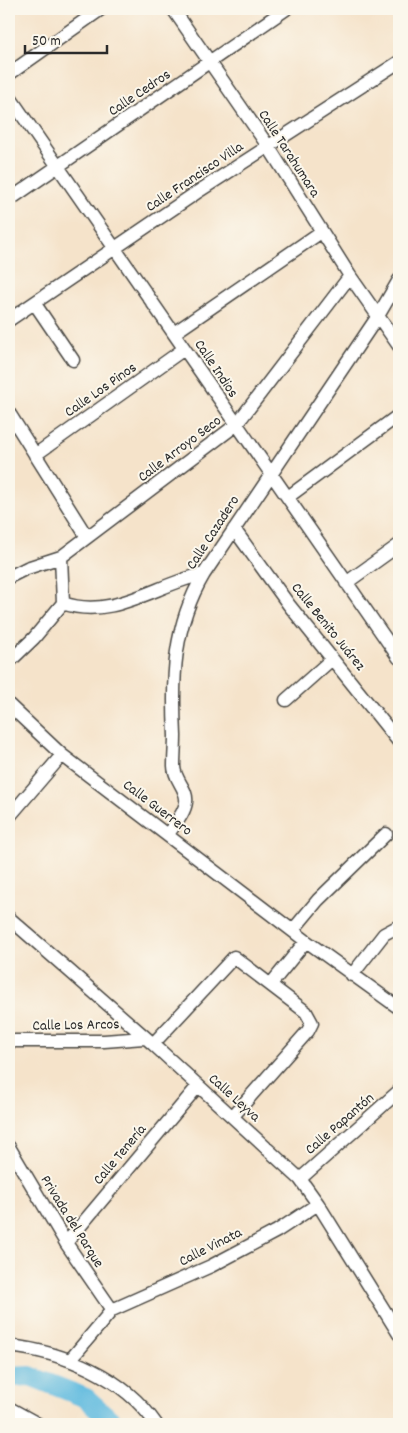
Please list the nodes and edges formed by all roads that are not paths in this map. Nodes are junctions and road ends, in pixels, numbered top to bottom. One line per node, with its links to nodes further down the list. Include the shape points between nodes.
1 (101, 9): 6 (street)
2 (173, 9): 4 (street, Calle Tarahumara)
3 (286, 9): 4 (street, Calle Cedros)
4 (210, 62): 8 (street, Calle Tarahumara); 9 (street, Calle Cedros)
5 (399, 62): 8 (street, Calle Francisco Villa)
6 (9, 74)
7 (9, 96): 9 (street, Calle Indios)
8 (268, 146): 11 (street, Calle Tarahumara); 12 (street, Calle Francisco Villa)
9 (58, 165): 10 (street, Calle Cedros); 12 (street, Calle Indios)
10 (9, 200)
11 (322, 232): 13 (street, Calle Tarahumara); 18 (street)
12 (116, 248): 15 (street, Calle Francisco Villa); 18 (street, Calle Indios)
13 (350, 276): 16 (street, Calle Tarahumara); 24 (street, Calle Arroyo Seco)
14 (398, 285): 16 (street, Calle Cazadero)
15 (35, 304): 17 (street, Calle Francisco Villa); 21 (street)
16 (378, 316): 19 (street, Calle Tarahumara); 26 (street, Calle Cazadero)
17 (9, 320)
18 (174, 333): 20 (street, Calle Indios)
19 (399, 346)
20 (184, 350): 24 (street, Calle Indios); 25 (street, Calle Los Pinos)
21 (73, 360)
22 (9, 412): 25 (street)
23 (399, 415): 27 (street)
24 (236, 425): 26 (street, Calle Indios); 29 (street, Calle Arroyo Seco)
25 (35, 455): 29 (street)
26 (270, 474): 27 (street, Calle Indios); 28 (street, Calle Cazadero)
27 (288, 498): 34 (street, Calle Indios)
28 (234, 529): 32 (street, Calle Cazadero); 37 (street, Calle Benito Juárez)
29 (87, 537): 31 (street, Calle Arroyo Seco)
30 (399, 545): 34 (street)
31 (61, 557): 33 (street, Calle Arroyo Seco); 35 (street)
32 (204, 574): 35 (street, via 127,602 89,607); 44 (street, Calle Cazadero, via 188,604 181,628 172,694 174,766 186,802)
33 (9, 577)
34 (346, 583): 36 (street, Calle Indios)
35 (63, 604): 38 (street)
36 (399, 658)
37 (332, 659): 39 (street); 41 (street, Calle Benito Juárez)
38 (9, 662)
39 (286, 700)
40 (9, 705): 42 (street, Calle Guerrero)
41 (399, 742)
42 (62, 754): 43 (street); 44 (street, Calle Guerrero)
43 (9, 817)
44 (168, 834): 48 (street, Calle Guerrero)
45 (386, 834): 48 (street, via 318,900)
46 (9, 918): 53 (street, Calle Leyva)
47 (399, 926): 50 (street, via 384,934)
48 (293, 930): 49 (street, Calle Guerrero)
49 (306, 941): 50 (street, Calle Guerrero); 51 (street)
50 (352, 975): 52 (street, Calle Guerrero)
51 (272, 984): 53 (street, via 234,957); 57 (street, via 306,1012 312,1023 300,1041)
52 (399, 1008)
53 (149, 1041): 54 (street, Calle Los Arcos); 55 (street, Calle Leyva)
54 (9, 1042)
55 (198, 1086): 57 (street, Calle Leyva); 61 (street, Calle Tenería)
56 (399, 1091): 59 (street, Calle Papantón)
57 (233, 1116): 59 (street, Calle Leyva)
58 (9, 1147): 61 (street, Privada del Parque)
59 (300, 1179): 60 (street, Calle Leyva)
60 (318, 1204): 62 (street, Calle Vinata, via 277,1231 211,1266); 63 (street, Calle Leyva)
61 (66, 1244): 62 (street, Privada del Parque)
62 (112, 1310): 65 (street)
63 (399, 1334)
64 (9, 1346): 65 (street)
65 (71, 1359): 68 (street, via 130,1396)
66 (9, 1408): 67 (street)
67 (38, 1424)
68 (156, 1424)

